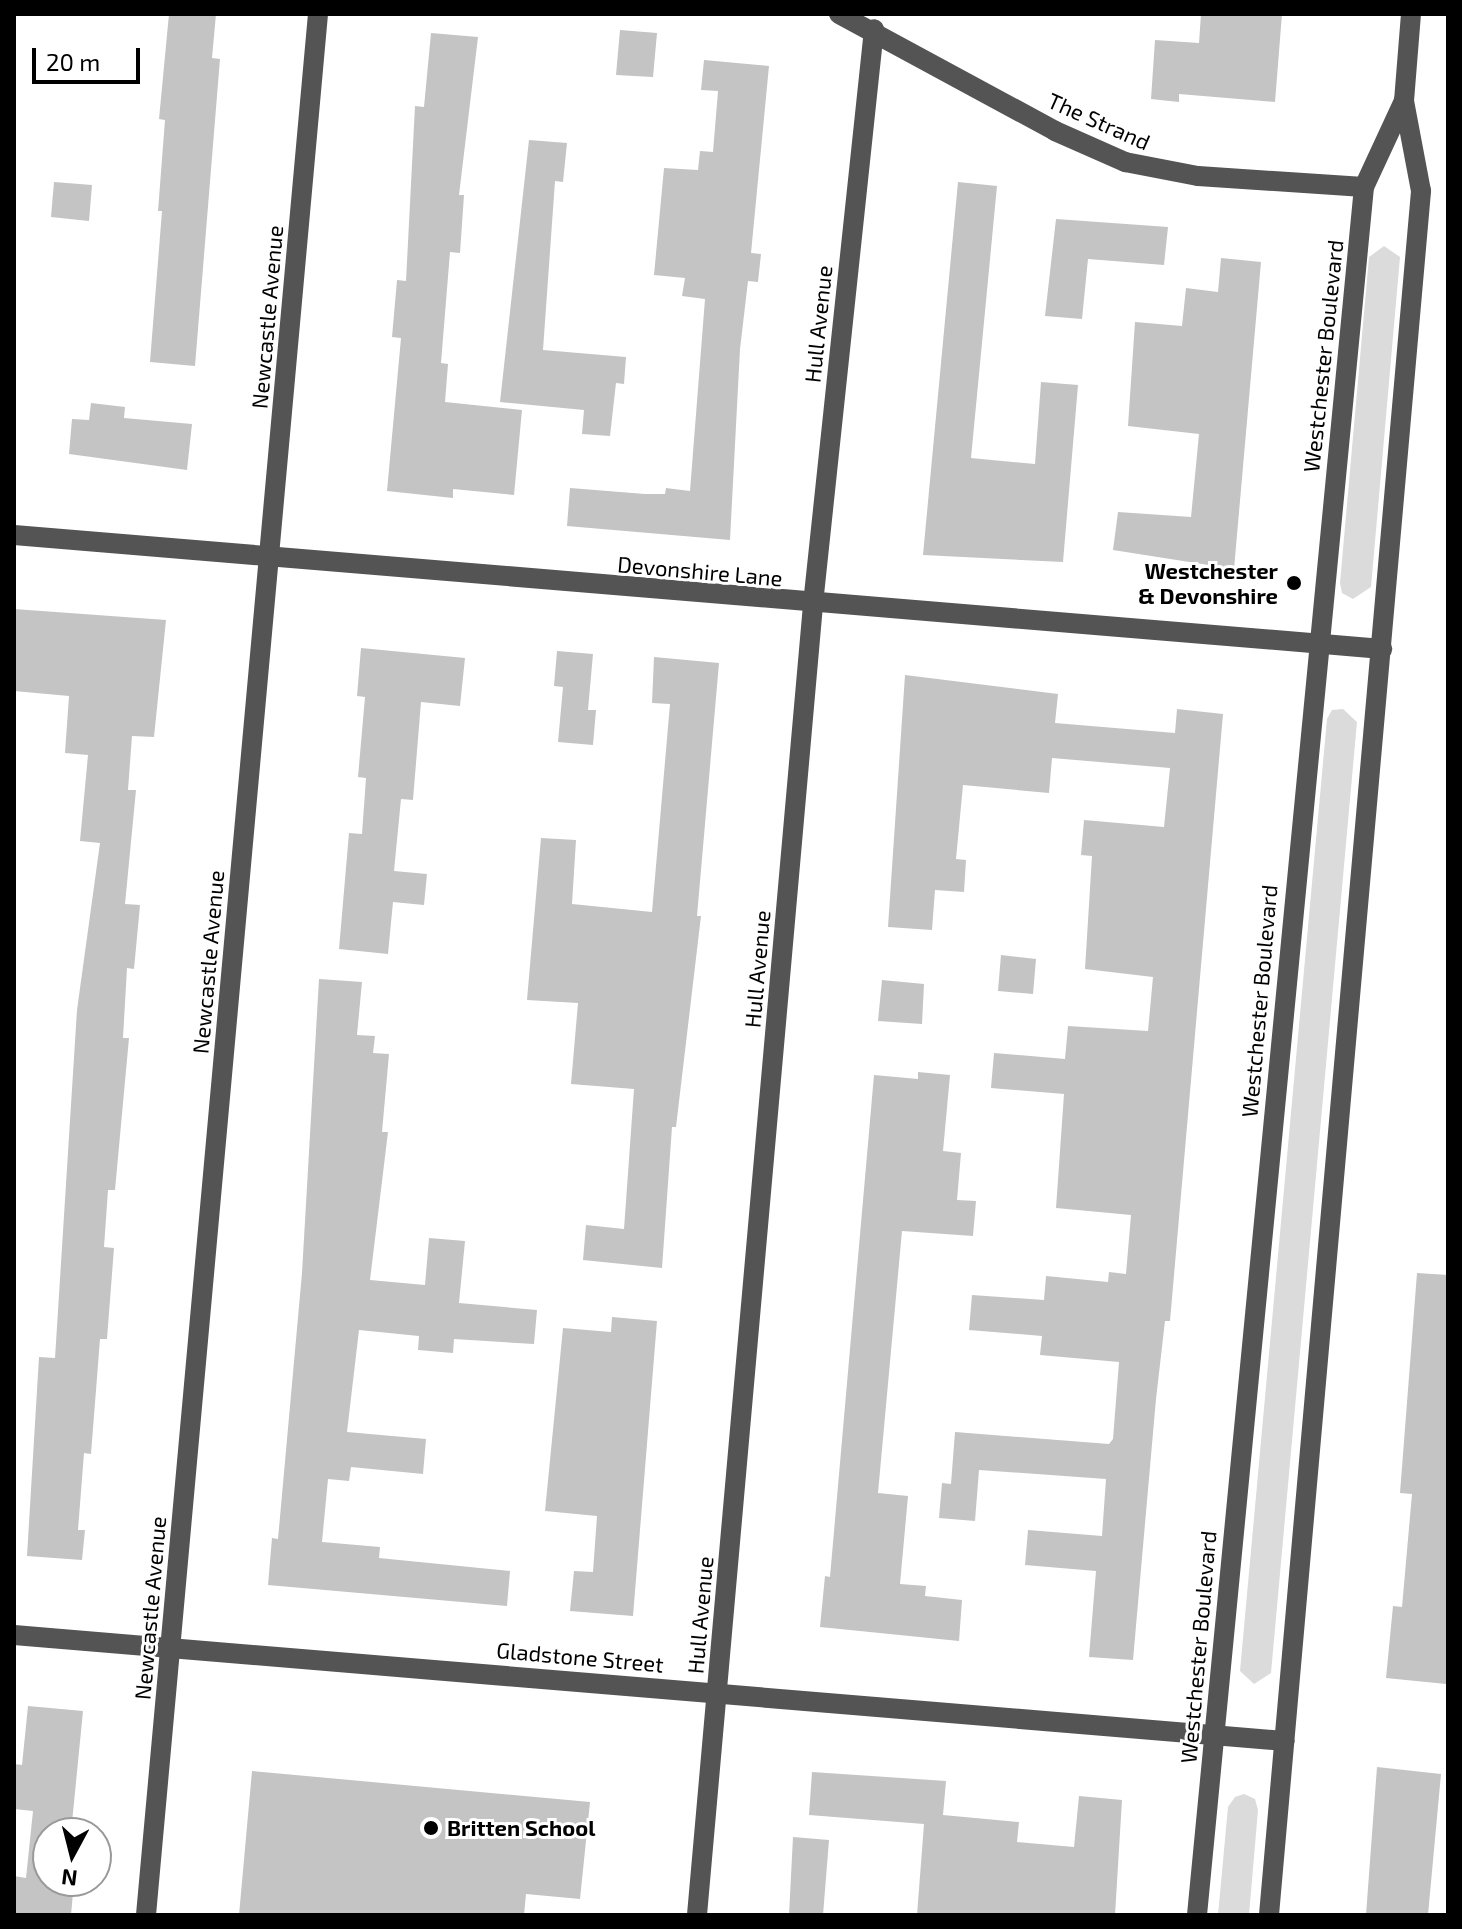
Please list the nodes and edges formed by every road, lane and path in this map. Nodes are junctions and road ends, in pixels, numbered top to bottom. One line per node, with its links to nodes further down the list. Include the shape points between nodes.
1 (318, 14): 8 (street, Newcastle Avenue)
2 (839, 14): 4 (street, The Strand)
3 (1411, 14): 5 (street, Westchester Boulevard)
4 (874, 29): 6 (street, The Strand, via 1055,131 1125,162 1198,176); 9 (street, Hull Avenue)
5 (1404, 101): 6 (street, Westchester Boulevard); 11 (street, Westchester Boulevard, via 1421,191)
6 (1364, 187): 10 (street, Westchester Boulevard)
7 (14, 535): 8 (street, Devonshire Lane)
8 (269, 559): 9 (street, Devonshire Lane); 13 (street, Newcastle Avenue)
9 (813, 604): 10 (street, Devonshire Lane); 14 (street, Hull Avenue)
10 (1317, 645): 11 (street, Devonshire Lane); 15 (street, Westchester Boulevard)
11 (1382, 649): 16 (street, Westchester Boulevard)
12 (14, 1635): 13 (street, Gladstone Street)
13 (170, 1649): 14 (street, Gladstone Street); 17 (street, Newcastle Avenue)
14 (717, 1694): 15 (street, Gladstone Street); 18 (street, Hull Avenue)
15 (1214, 1735): 16 (street, Gladstone Street); 19 (street, Westchester Boulevard)
16 (1285, 1741): 20 (street, Westchester Boulevard)
17 (146, 1915)
18 (697, 1915)
19 (1197, 1915)
20 (1269, 1915)

